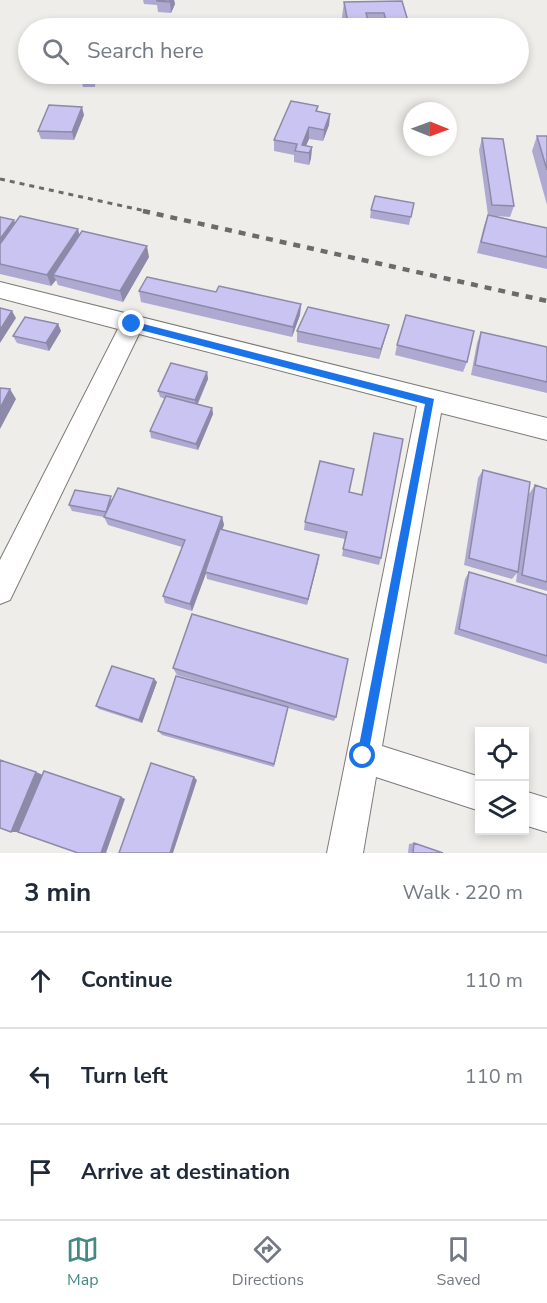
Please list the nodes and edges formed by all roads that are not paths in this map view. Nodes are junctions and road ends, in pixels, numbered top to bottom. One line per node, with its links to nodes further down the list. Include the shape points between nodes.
1 (0, 290): 2 (street)
2 (132, 324): 3 (street); 5 (street)
3 (431, 401): 4 (street); 6 (street)
4 (547, 429)
5 (0, 590)
6 (363, 756): 7 (street); 10 (street)
7 (475, 792)
8 (529, 809): 9 (street)
9 (547, 815)
10 (345, 853)

